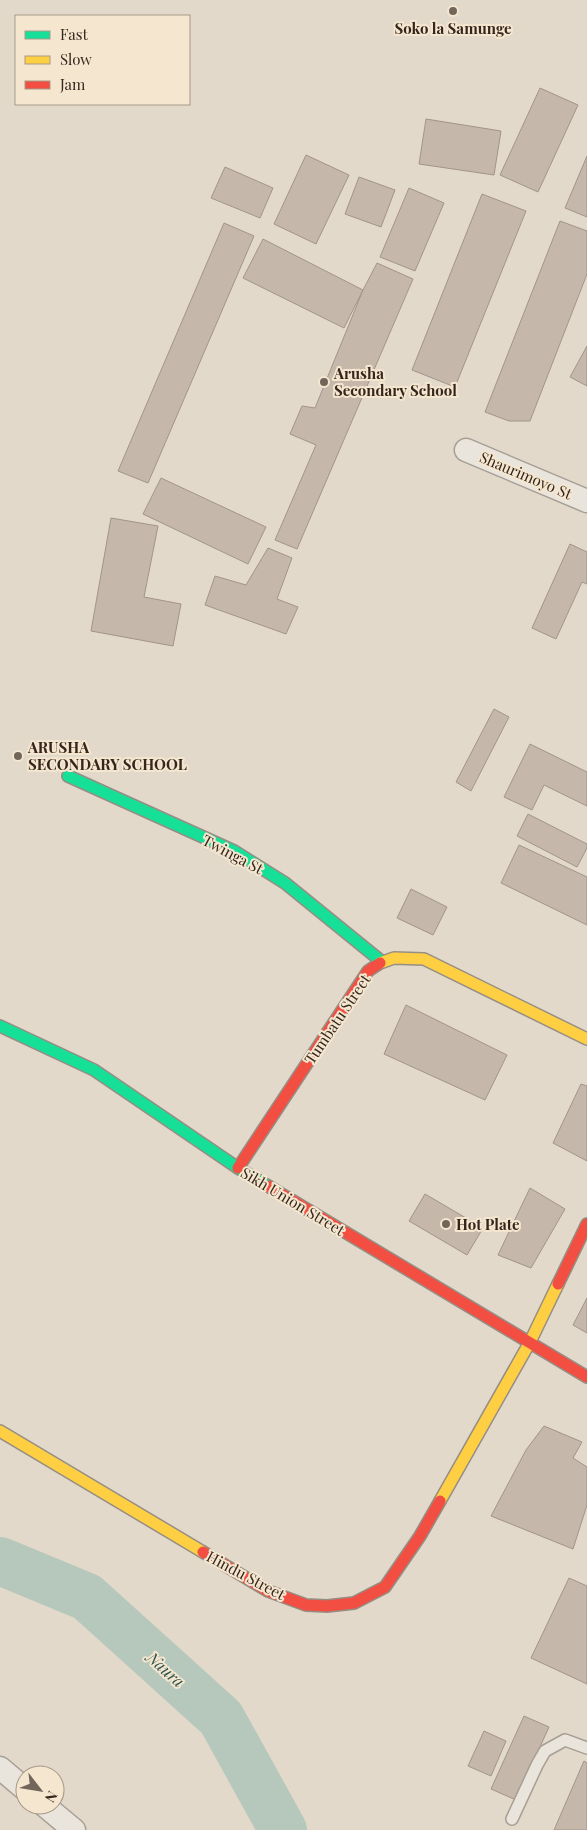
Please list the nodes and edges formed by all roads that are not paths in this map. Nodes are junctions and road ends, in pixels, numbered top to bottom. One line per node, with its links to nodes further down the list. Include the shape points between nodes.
1 (466, 450): 2 (street, Shaurimoyo St)
2 (587, 500)
3 (68, 776): 4 (street, Twinga St, via 234,851 285,883)
4 (380, 961): 6 (street, Tumbatu Street, via 402,957 424,959); 7 (street, Tumbatu Street, via 368,971)
5 (0, 1026): 7 (street, Sikh Union Street, via 94,1070)
6 (587, 1039)
7 (238, 1168): 9 (street, Sikh Union Street)
8 (587, 1224): 9 (street, Hindu Street)
9 (530, 1342): 10 (street, Sikh Union Street); 11 (street, Hindu Street, via 420,1536 385,1587 354,1603 306,1605 268,1591)
10 (587, 1377)
11 (0, 1431)
12 (587, 1748): 16 (lane, via 565,1740 545,1751)
13 (0, 1768): 14 (street)
14 (15, 1781)
15 (56, 1815): 17 (street)
16 (512, 1819)
17 (74, 1830)

